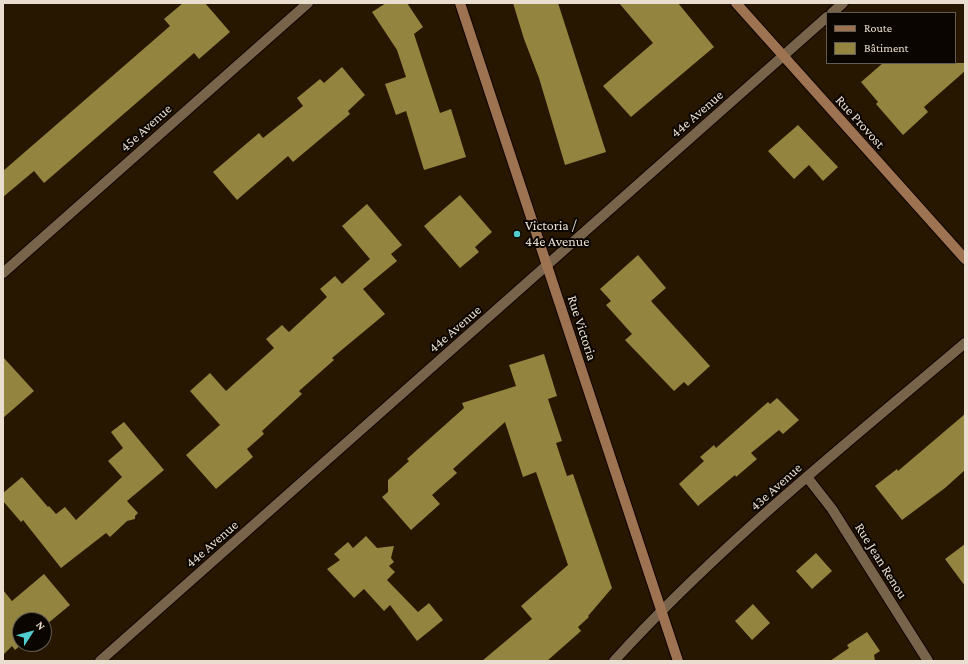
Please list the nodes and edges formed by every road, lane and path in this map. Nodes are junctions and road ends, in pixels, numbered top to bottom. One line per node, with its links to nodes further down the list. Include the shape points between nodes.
1 (308, 3): 10 (street, 45e Avenue)
2 (460, 3): 9 (main road, Rue Victoria)
3 (736, 3): 7 (main road, Rue Provost)
4 (843, 3): 5 (street)
5 (833, 12)
6 (826, 18): 7 (street, 44e Avenue)
7 (783, 57): 8 (main road, Rue Provost); 9 (street, 44e Avenue)
8 (965, 259)
9 (547, 266): 13 (main road, Rue Victoria); 14 (street, 44e Avenue)
10 (3, 273)
11 (965, 343): 12 (street, 43e Avenue)
12 (807, 477): 13 (street, 43e Avenue); 17 (street, Rue Jean Renou, via 832,509)
13 (661, 611): 15 (street, 43e Avenue); 16 (main road, Rue Victoria)
14 (100, 661)
15 (614, 661)
16 (678, 661)
17 (928, 661)

